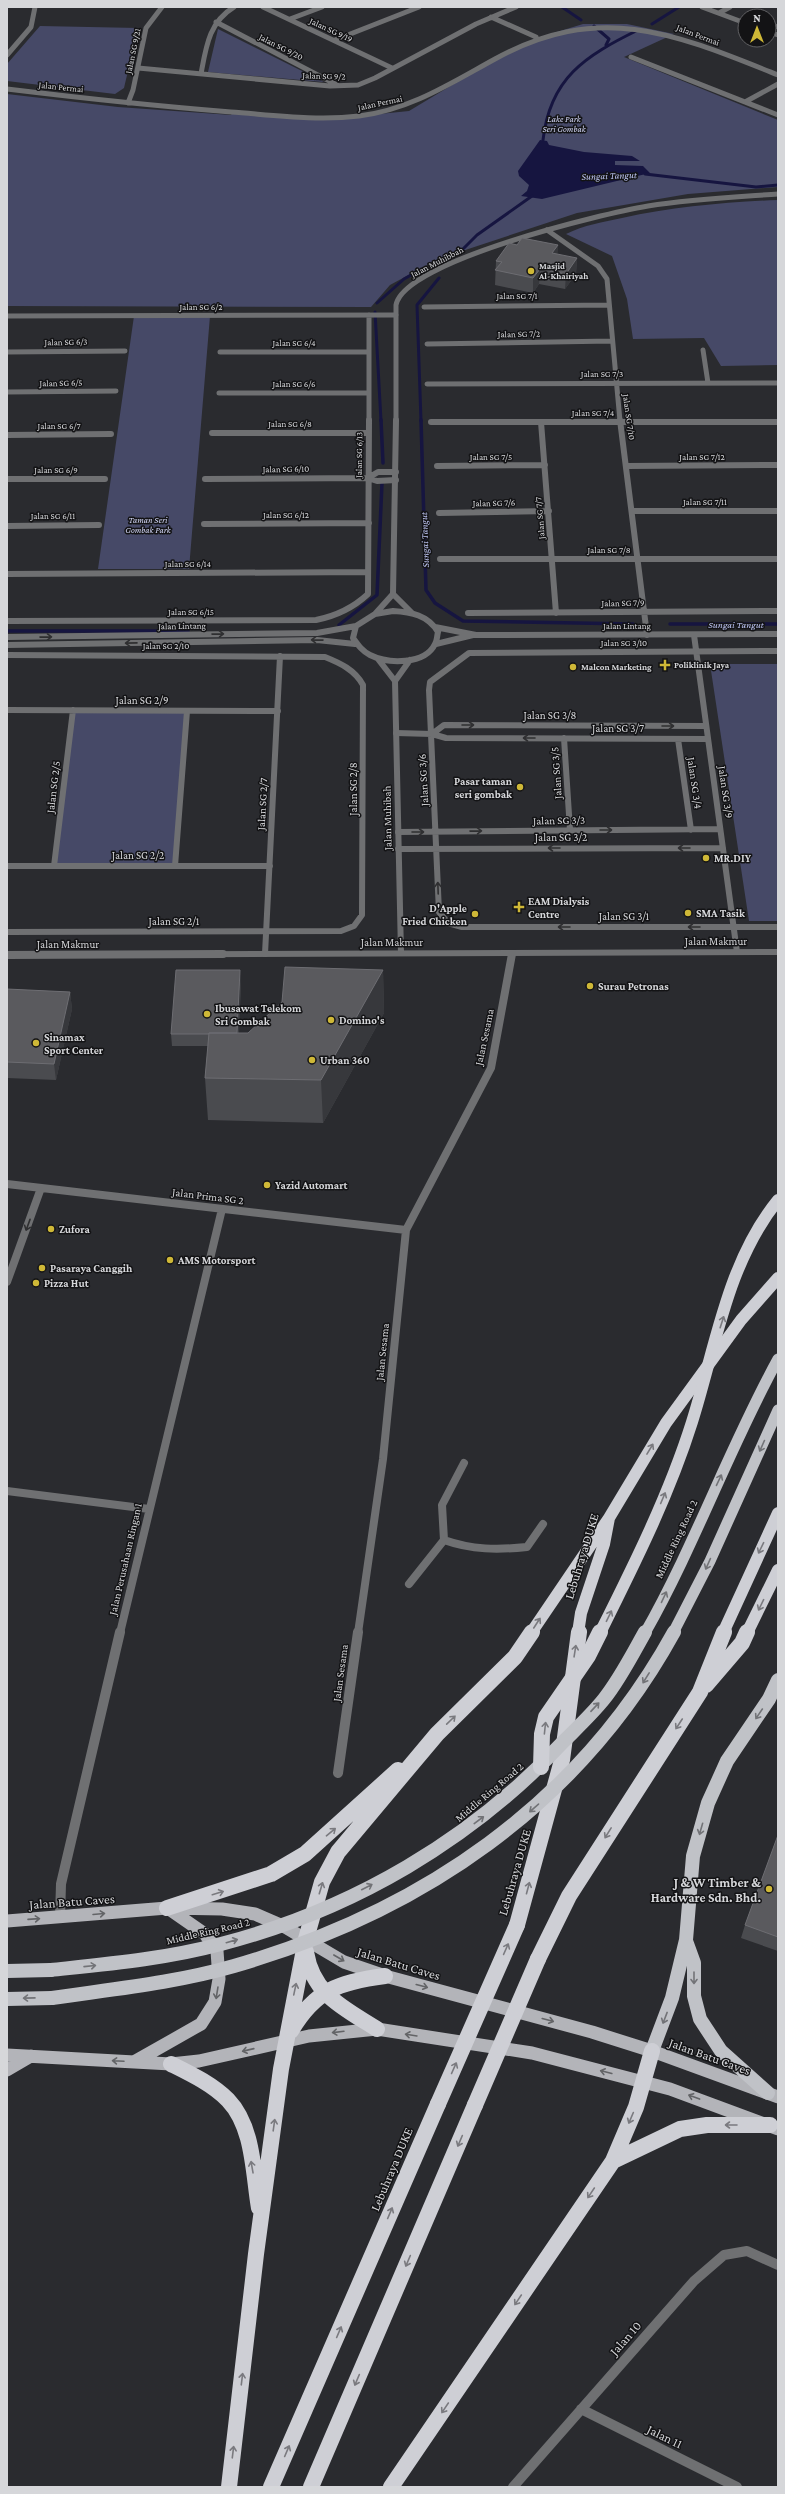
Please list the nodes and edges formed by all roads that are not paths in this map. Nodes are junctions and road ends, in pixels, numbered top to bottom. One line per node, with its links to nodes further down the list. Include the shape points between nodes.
1 (35, 7): 17 (street, via 31,27)
2 (162, 7): 19 (street, Jalan SG 9/21, via 146,28)
3 (234, 7): 14 (street, via 225,11)
4 (263, 7): 12 (street, Jalan SG 9/19)
5 (322, 7): 12 (street)
6 (419, 7): 16 (street)
7 (516, 7): 11 (street, Jalan SG 9/2)
8 (702, 7): 10 (street)
9 (730, 7): 10 (street)
10 (719, 13): 13 (street)
11 (491, 17): 15 (street); 20 (street, Jalan SG 9/2)
12 (290, 19): 16 (street, Jalan SG 9/19)
13 (737, 20)
14 (216, 22): 21 (street, via 209,32); 24 (street, Jalan SG 9/20)
15 (536, 37): 22 (street, Jalan Permai, via 587,23 648,26); 27 (street, Jalan Permai, via 426,98 404,107 373,114 327,118)
16 (335, 40): 20 (street, Jalan SG 9/19)
17 (7, 55)
18 (631, 57): 26 (street)
19 (138, 68): 21 (street, Jalan SG 9/2); 27 (street, Jalan SG 9/21)
20 (392, 68): 24 (street, Jalan SG 9/2, via 358,84)
21 (201, 74): 24 (street, Jalan SG 9/2)
22 (778, 75)
23 (778, 84): 26 (street)
24 (339, 86)
25 (7, 89): 27 (street, Jalan Permai)
26 (745, 102): 28 (street)
27 (128, 103)
28 (778, 115)
29 (778, 194): 30 (street, Jalan Muhibbah, via 697,200 631,209)
30 (547, 230): 31 (street, Jalan SG 7/10, via 598,266 607,279); 34 (street, Jalan Muhibbah, via 484,250 417,281 400,294)
31 (610, 305): 32 (street, Jalan SG 7/1); 36 (street, Jalan SG 7/10)
32 (424, 307)
33 (369, 315): 34 (street, Jalan SG 6/2); 35 (street, Jalan SG 6/2); 42 (street, Jalan SG 6/13)
34 (396, 315): 63 (street, Jalan Muhibbah)
35 (7, 316)
36 (611, 341): 37 (street, Jalan SG 7/2); 43 (street, Jalan SG 7/10)
37 (427, 344)
38 (703, 350): 44 (street)
39 (125, 351): 40 (street, Jalan SG 6/3)
40 (7, 352)
41 (220, 352): 42 (street, Jalan SG 6/4)
42 (368, 352): 50 (street, Jalan SG 6/13)
43 (615, 383): 44 (street, Jalan SG 7/3); 46 (street, Jalan SG 7/3); 53 (street, Jalan SG 7/10)
44 (708, 383): 45 (street, Jalan SG 7/3)
45 (778, 383)
46 (427, 384)
47 (116, 391): 48 (street, Jalan SG 6/5)
48 (7, 392)
49 (219, 393): 50 (street, Jalan SG 6/6)
50 (368, 393): 56 (street, Jalan SG 6/13)
51 (432, 422): 52 (street, Jalan SG 7/4)
52 (541, 422): 53 (street, Jalan SG 7/4); 59 (street, Jalan SG 7/7)
53 (621, 422): 54 (street, Jalan SG 7/4); 61 (street, Jalan SG 7/10)
54 (778, 422)
55 (212, 433): 56 (street, Jalan SG 6/8)
56 (368, 433): 64 (street, Jalan SG 6/13)
57 (111, 434): 58 (street, Jalan SG 6/7)
58 (7, 435)
59 (544, 465): 60 (street, Jalan SG 7/5); 69 (street, Jalan SG 7/7)
60 (437, 466)
61 (627, 466): 62 (street, Jalan SG 7/12); 70 (street, Jalan SG 7/10)
62 (778, 466)
63 (396, 472): 64 (street, Jalan SG 6/10, via 378,472); 68 (street, Jalan Muhibbah)
64 (368, 478): 67 (street, Jalan SG 6/10); 68 (street, Jalan SG 6/10, via 377,481); 73 (street, Jalan SG 6/13)
65 (7, 479): 66 (street, Jalan SG 6/9)
66 (105, 479)
67 (205, 479)
68 (396, 480): 84 (street, Jalan Muhibbah)
69 (549, 511): 72 (street, Jalan SG 7/6); 78 (street, Jalan SG 7/7)
70 (632, 511): 71 (street, Jalan SG 7/11); 79 (street, Jalan SG 7/10)
71 (778, 511)
72 (439, 513)
73 (369, 523): 74 (street, Jalan SG 6/12); 81 (street, Jalan SG 6/13)
74 (204, 524)
75 (99, 525): 76 (street, Jalan SG 6/11)
76 (7, 526)
77 (440, 559): 78 (street, Jalan SG 7/8)
78 (553, 559): 79 (street, Jalan SG 7/8); 86 (street, Jalan SG 7/7)
79 (639, 559): 80 (street, Jalan SG 7/8); 87 (street, Jalan SG 7/10)
80 (778, 559)
81 (368, 572): 82 (street, Jalan SG 6/14); 83 (street, Jalan SG 6/13)
82 (7, 574)
83 (368, 594): 91 (street, Jalan SG 6/15, via 342,612 330,618 316,620)
84 (393, 594): 88 (street); 90 (street)
85 (778, 611): 87 (street, Jalan SG 7/9)
86 (556, 612): 87 (street, Jalan SG 7/9); 89 (street, Jalan SG 7/9)
87 (644, 612): 96 (street, Jalan SG 7/10)
88 (412, 613): 90 (street, via 393,611); 93 (street, via 430,621)
89 (468, 613)
90 (375, 614): 92 (street)
91 (7, 621)
92 (356, 626): 98 (street, Jalan Lintang, one-way to 92, via 316,633); 99 (street, via 353,632)
93 (435, 627): 95 (street, Jalan Lintang); 100 (street, via 438,632)
94 (778, 634): 97 (street, Jalan Lintang)
95 (476, 635): 96 (street, Jalan Lintang); 100 (street, Jalan Lintang)
96 (647, 635): 97 (street, Jalan Lintang)
97 (694, 635): 102 (street, Jalan SG 3/9)
98 (7, 637)
99 (355, 644): 101 (street, Jalan Lintang, one-way to 101, via 316,640); 108 (street, via 360,650)
100 (436, 644): 109 (street, via 426,654)
101 (7, 645)
102 (697, 651): 103 (street, Jalan SG 3/10); 104 (street, Jalan SG 3/10); 115 (street, Jalan SG 3/9)
103 (778, 651)
104 (469, 653): 117 (street, Jalan SG 3/6, via 430,682)
105 (7, 655): 106 (street, Jalan SG 2/10)
106 (280, 656): 107 (street, Jalan SG 2/10); 114 (street, Jalan SG 2/7)
107 (325, 657): 136 (street, Jalan SG 2/8, via 342,664 359,678 363,685 362,915 354,926)
108 (378, 659): 109 (street); 110 (street)
109 (410, 660): 110 (street)
110 (395, 681): 116 (street, Jalan Muhibah)
111 (7, 710): 112 (street, Jalan SG 2/9)
112 (73, 710): 113 (street, Jalan SG 2/9); 130 (street, Jalan SG 2/5)
113 (187, 710): 114 (street, Jalan SG 2/9); 131 (street)
114 (278, 710): 132 (street, Jalan SG 2/7)
115 (706, 726): 117 (street, Jalan SG 3/8, one-way to 115, via 444,725); 120 (street, Jalan SG 3/9)
116 (396, 733): 117 (street, Jalan SG 3/8); 124 (street, Jalan Muhibah)
117 (432, 734): 118 (street, Jalan SG 3/7, one-way to 117, via 446,738); 125 (street, Jalan SG 3/6)
118 (564, 738): 119 (street, Jalan SG 3/7); 122 (street, Jalan SG 3/5)
119 (678, 739): 120 (street, Jalan SG 3/7); 123 (street, Jalan SG 3/4)
120 (708, 739): 121 (street, Jalan SG 3/9)
121 (720, 829): 123 (street, Jalan SG 3/3); 127 (street, Jalan SG 3/9)
122 (570, 830): 123 (street, Jalan SG 3/3, one-way to 123); 125 (street, Jalan SG 3/3, one-way to 122)
123 (691, 830)
124 (398, 832): 125 (street, Jalan SG 3/3, one-way to 125); 128 (street, Jalan Muhibah)
125 (437, 832): 126 (street, Jalan SG 3/6)
126 (437, 848): 127 (street, Jalan SG 3/2, one-way to 126); 128 (street, Jalan SG 3/2); 133 (street, Jalan SG 3/6, one-way to 126, via 441,918 439,912)
127 (723, 848): 134 (street, Jalan SG 3/9)
128 (398, 849): 141 (street, Jalan Muhibah)
129 (7, 866): 130 (street, Jalan SG 2/2)
130 (54, 866): 131 (street, Jalan SG 2/2)
131 (175, 866): 132 (street, Jalan SG 2/2)
132 (270, 866): 138 (street, Jalan SG 2/7)
133 (448, 923): 134 (street, Jalan SG 3/1, one-way to 133, via 462,927)
134 (733, 927): 135 (street, Jalan SG 3/1); 139 (street, Jalan SG 3/9)
135 (778, 927)
136 (341, 931): 138 (street, Jalan SG 2/1)
137 (7, 932): 138 (street, Jalan SG 2/1)
138 (266, 932): 143 (street, Jalan SG 2/7)
139 (737, 952): 140 (street, Jalan Makmur); 142 (street, Jalan Makmur)
140 (778, 952)
141 (401, 953): 142 (street, Jalan Makmur); 143 (street, Jalan Makmur)
142 (512, 953): 149 (street, Jalan Sesama, via 491,1068)
143 (265, 954): 144 (street, Jalan Makmur)
144 (7, 955)
145 (7, 1184): 146 (street, Jalan Prima SG 2)
146 (41, 1188): 148 (street, Jalan Prima SG 2); 151 (street, one-way to 151)
147 (778, 1200): 166 (highway, one-way to 147, bridge, via 546,1718 592,1651 644,1541 677,1465 735,1281 752,1236 767,1210)
148 (222, 1209): 149 (street, Jalan Prima SG 2); 156 (street, Jalan Perusahaan Ringan 1)
149 (406, 1230): 167 (street, Jalan Sesama, via 383,1459)
150 (778, 1278): 158 (highway, Lebuhraya DUKE, one-way to 150, via 666,1422 742,1320)
151 (7, 1282)
152 (778, 1359): 166 (highway, Middle Ring Road 2, one-way to 152, bridge, via 607,1694 661,1603)
153 (778, 1410): 176 (highway, one-way to 176, bridge, via 687,1612 628,1707 557,1788 512,1828 423,1886 339,1929 279,1952 232,1966 145,1985 52,1998)
154 (464, 1463): 160 (street, via 442,1505)
155 (7, 1491): 156 (street)
156 (149, 1509): 169 (street, Jalan Perusahaan Ringan 1, via 61,1884)
157 (778, 1513): 164 (highway, one-way to 164, via 723,1634)
158 (609, 1518): 165 (highway, one-way to 158, via 515,1657); 193 (highway, Lebuhraya DUKE, one-way to 158, bridge, via 516,1925 562,1760 581,1613 604,1544)
159 (543, 1524): 160 (street, via 527,1547 489,1550 465,1548)
160 (444, 1540): 162 (street)
161 (778, 1570): 164 (highway, one-way to 164, via 742,1643)
162 (409, 1584)
163 (778, 1680): 172 (highway, one-way to 172, via 769,1699 727,1761 708,1803 693,1856)
164 (700, 1692): 194 (highway, one-way to 194, bridge, via 569,1896 538,1959)
165 (437, 1734): 168 (highway, one-way to 165, via 271,1874 305,1854); 171 (highway, one-way to 165, via 322,1882 338,1852)
166 (541, 1767): 173 (highway, Middle Ring Road 2, one-way to 166, bridge, via 51,1970 141,1960 220,1945 268,1931 328,1908 400,1871 464,1832)
167 (338, 1773)
168 (167, 1908): 169 (main road, Jalan Batu Caves, one-way to 168); 171 (main road, Jalan Batu Caves, via 255,1914); 182 (main road, one-way to 182, via 205,1934 217,1950 219,1979 215,2002 201,2024)
169 (60, 1917): 170 (main road, Jalan Batu Caves, one-way to 169)
170 (7, 1921)
171 (306, 1939): 174 (main road, Jalan Batu Caves, one-way to 174, via 344,1962); 175 (highway, via 311,1976); 178 (highway, one-way to 171)
172 (686, 1940): 179 (highway, one-way to 179, via 672,1998); 186 (highway, one-way to 186, via 694,1963 694,1996 700,2019 721,2051)
173 (7, 1971)
174 (385, 1976): 175 (highway, via 338,1984); 179 (main road, Jalan Batu Caves, one-way to 179, via 592,2032)
175 (322, 1992): 177 (highway); 178 (highway, via 299,2016)
176 (7, 1999)
177 (377, 2029): 178 (main road, one-way to 178, via 346,2031); 185 (main road, one-way to 177, via 532,2053)
178 (286, 2041): 183 (main road, one-way to 183, via 199,2061); 189 (highway, one-way to 178)
179 (652, 2051): 185 (highway); 186 (main road, Jalan Batu Caves)
180 (7, 2055): 181 (main road)
181 (30, 2056): 182 (main road, one-way to 181); 184 (main road)
182 (134, 2062): 183 (main road)
183 (171, 2064): 189 (highway, one-way to 183, via 247,2142 242,2124 233,2107 213,2088)
184 (7, 2070)
185 (644, 2082): 187 (main road, one-way to 185); 188 (highway, one-way to 188)
186 (773, 2095)
187 (774, 2127): 188 (highway, one-way to 188, via 707,2126 680,2129)
188 (613, 2161): 195 (highway, one-way to 195)
189 (261, 2219): 192 (highway, one-way to 189)
190 (778, 2265): 191 (street, Jalan 10, via 747,2251 724,2255 694,2281)
191 (581, 2409): 196 (street, Jalan 10); 197 (street, Jalan 11)
192 (229, 2487)
193 (271, 2487)
194 (311, 2487)
195 (391, 2487)
196 (513, 2487)
197 (737, 2487)

